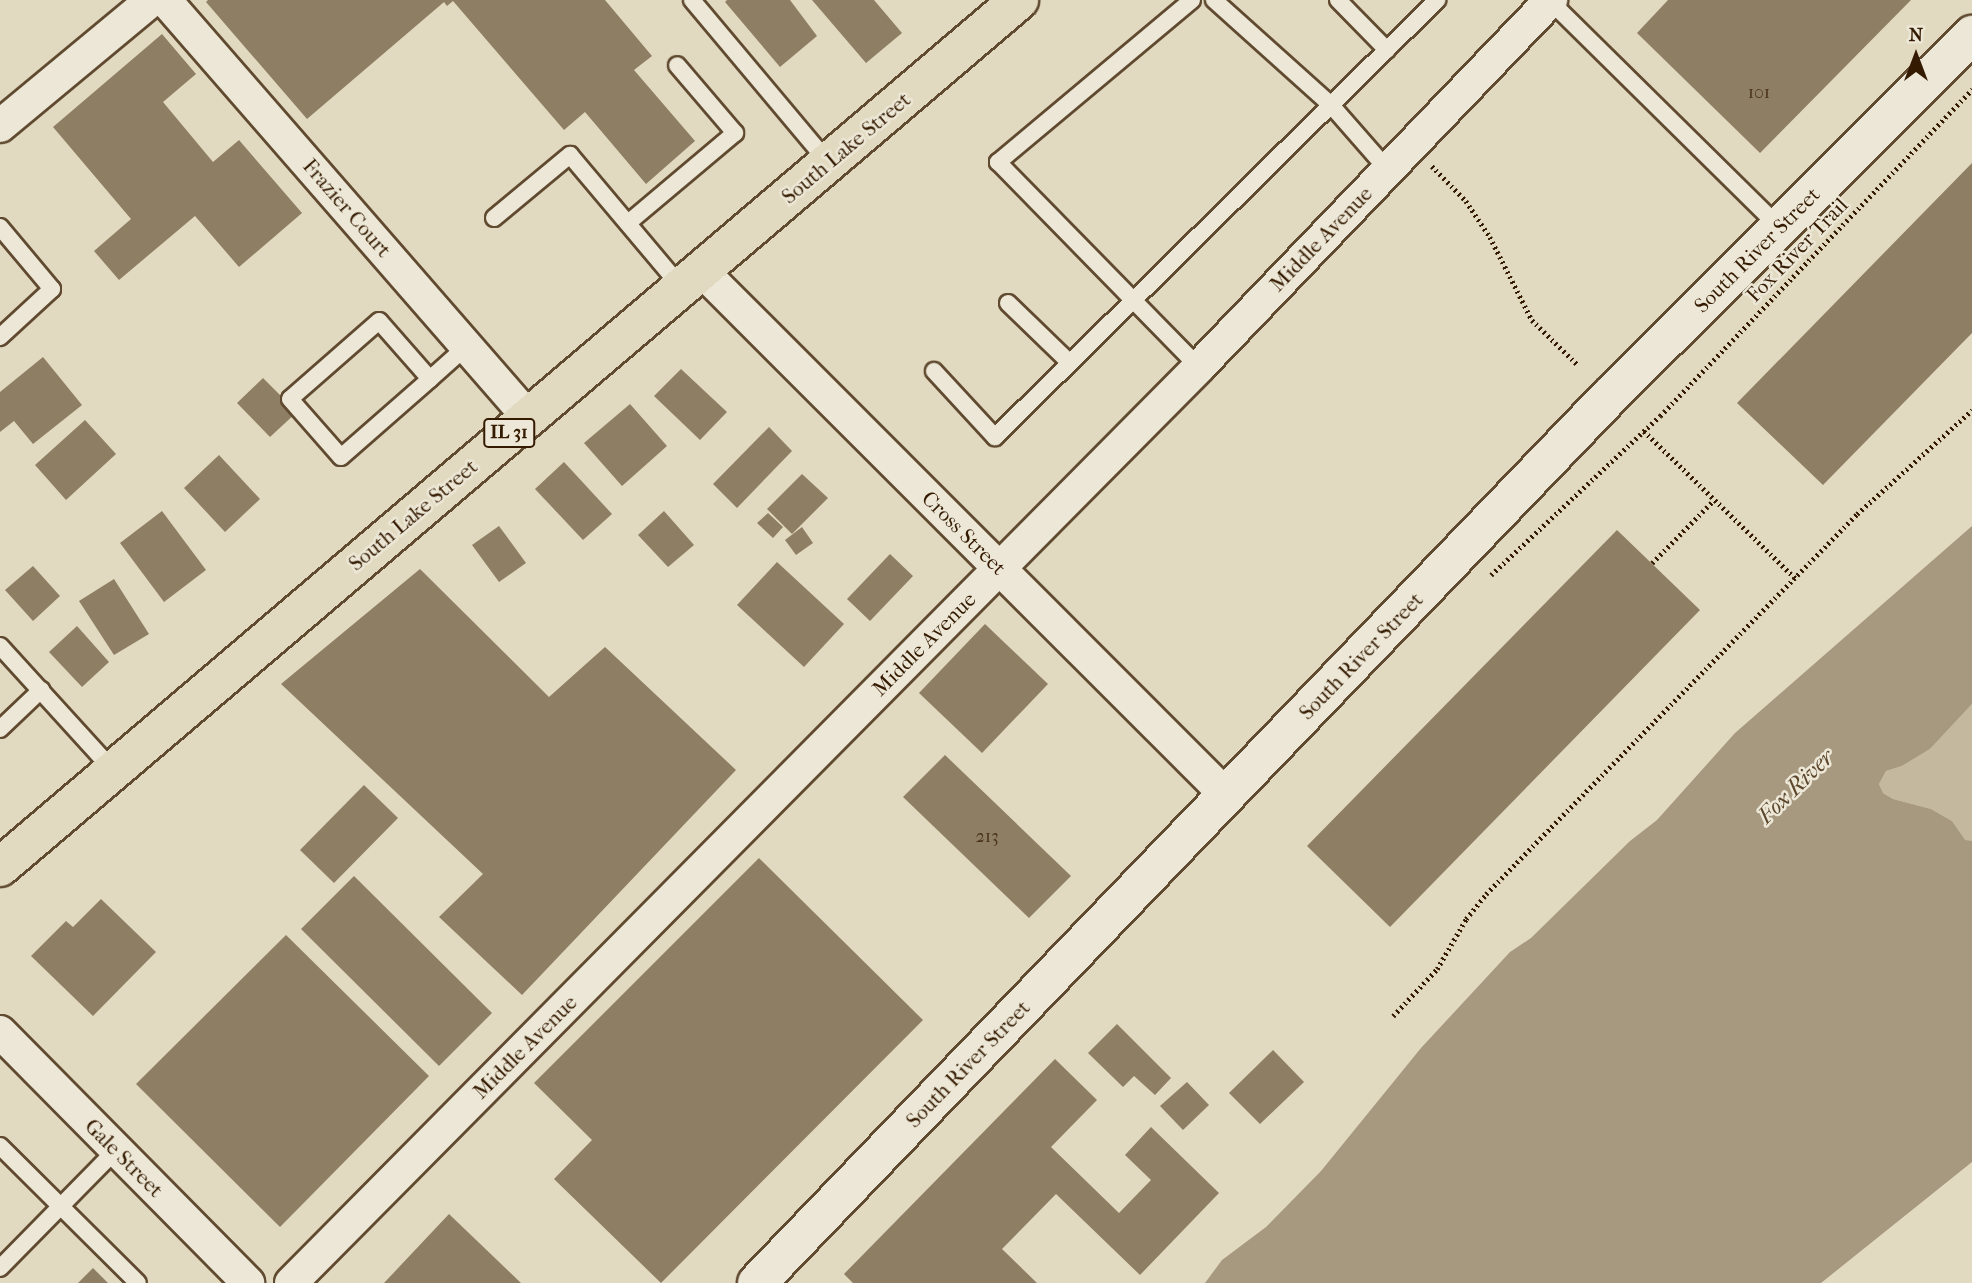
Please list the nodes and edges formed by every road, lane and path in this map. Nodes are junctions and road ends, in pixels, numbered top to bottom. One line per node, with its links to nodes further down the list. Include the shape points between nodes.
1 (152, 0): 15 (street)
2 (165, 0): 27 (street, Frazier Court)
3 (692, 0): 17 (lane)
4 (1019, 0): 17 (main road, South Lake Street / IL 31)
5 (1192, 0): 24 (lane, via 998,162)
6 (1214, 0): 14 (lane)
7 (1338, 0): 11 (lane)
8 (1437, 0): 11 (lane)
9 (1551, 1): 16 (street, Middle Avenue); 22 (lane)
10 (1972, 35): 22 (street, South River Street)
11 (1387, 50): 14 (lane)
12 (677, 65): 20 (lane, via 735,133)
13 (1972, 89): 35 (path, Fox River Trail, via 1644,432)
14 (1331, 105): 18 (lane); 24 (lane)
15 (0, 126)
16 (1412, 145): 18 (street, Middle Avenue); 29 (path, via 1466,201 1490,237 1532,320)
17 (828, 162): 23 (main road, South Lake Street / IL 31)
18 (1388, 170): 30 (street, Middle Avenue)
19 (494, 218): 20 (lane, via 570,155)
20 (628, 223): 23 (lane)
21 (0, 226): 26 (lane, via 52,289)
22 (1779, 227): 43 (street, South River Street, via 1609,397)
23 (691, 278): 34 (main road, South Lake Street / IL 31); 37 (street, Cross Street)
24 (1133, 300): 28 (lane); 30 (lane)
25 (1008, 303): 28 (lane)
26 (0, 337)
27 (468, 345): 32 (lane); 34 (street, Frazier Court)
28 (1070, 363): 31 (lane, via 995,437)
29 (1577, 364)
30 (1199, 367): 37 (street, Middle Avenue)
31 (934, 371)
32 (430, 379): 32 (lane, via 341,457 290,399 379,321)
33 (1972, 410): 38 (path, via 1857,514)
34 (528, 417): 42 (main road, South Lake Street / IL 31)
35 (1714, 500): 36 (path); 38 (path)
36 (1652, 563)
37 (999, 568): 43 (street, Cross Street); 53 (street, Middle Avenue)
38 (1796, 579): 45 (path, via 1486,894 1437,969)
39 (0, 646): 40 (lane)
40 (41, 690): 41 (lane); 42 (lane)
41 (0, 729)
42 (113, 770): 44 (main road, South Lake Street / IL 31)
43 (1227, 796): 54 (street, South River Street)
44 (0, 867)
45 (1393, 1016)
46 (0, 1032): 48 (street, Gale Street)
47 (0, 1146): 49 (lane)
48 (116, 1150): 49 (lane); 52 (street, Gale Street)
49 (60, 1205): 50 (lane); 51 (lane)
50 (0, 1268)
51 (138, 1283)
52 (248, 1283)
53 (291, 1283)
54 (757, 1283)

